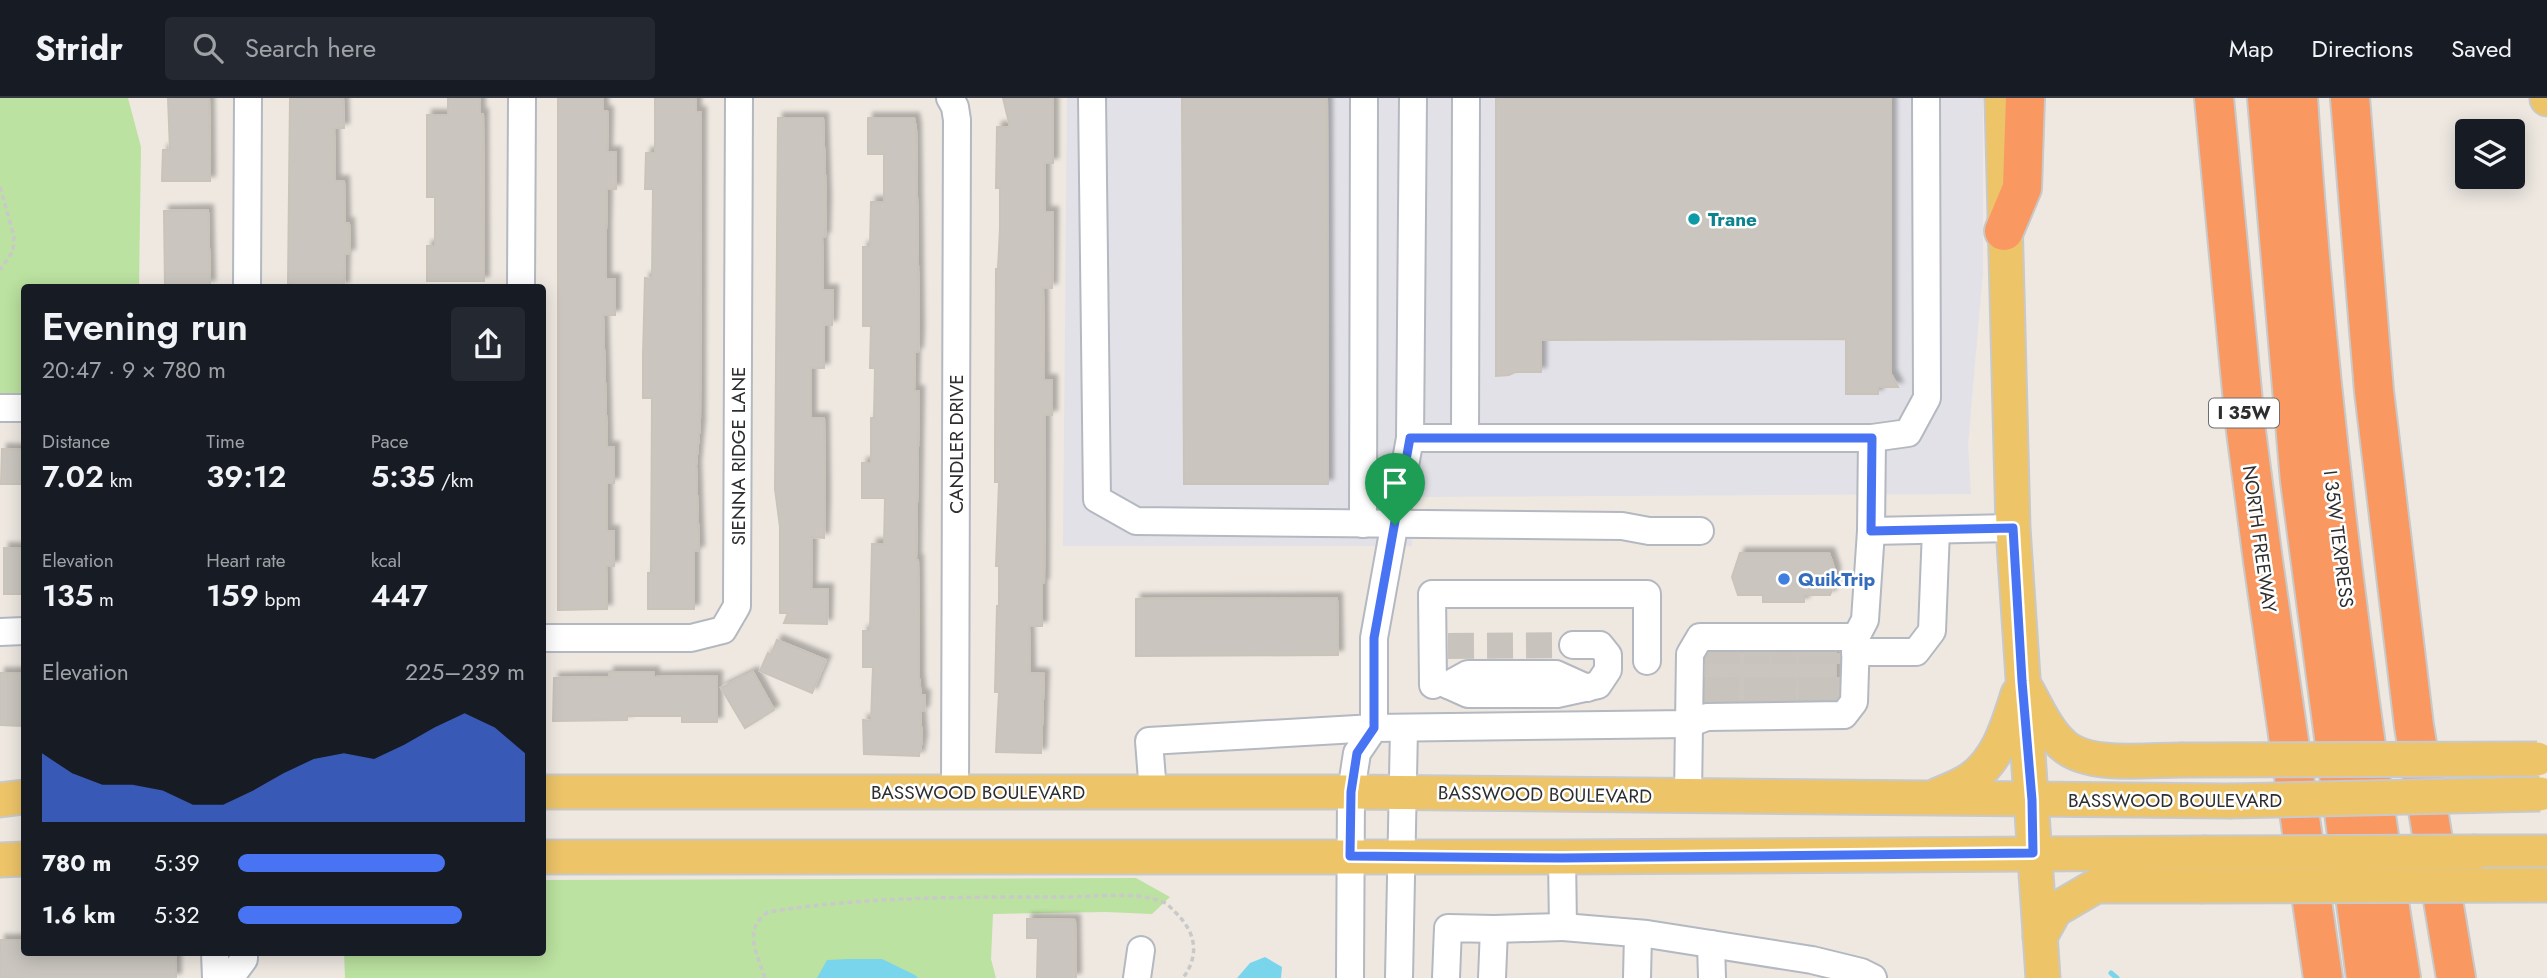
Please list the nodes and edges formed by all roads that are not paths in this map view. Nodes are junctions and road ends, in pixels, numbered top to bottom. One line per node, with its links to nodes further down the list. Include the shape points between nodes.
1 (248, 98): 17 (street)
2 (522, 98): 18 (street)
3 (739, 98): 32 (street, SIENNA RIDGE LANE, via 737,606 723,630 691,638)
4 (950, 98): 46 (street, CANDLER DRIVE, via 957,120)
5 (1092, 98): 24 (street, via 1097,499 1136,521)
6 (1364, 98): 24 (street)
7 (1413, 98): 21 (street)
8 (1466, 98): 22 (street)
9 (1926, 98): 23 (street, via 1927,398 1908,433)
10 (2002, 98): 16 (main road)
11 (2025, 98): 16 (highway, via 2022,188)
12 (2214, 98): 85 (highway, NORTH FREEWAY / I 35W, via 2245,423)
13 (2267, 98): 86 (highway, I 35W TEXPRESS, via 2300,481)
14 (2298, 98): 87 (highway, I 35W TEXPRESS, via 2341,559)
15 (2350, 98): 88 (highway, via 2374,391 2414,726)
16 (2004, 231): 26 (main road)
17 (247, 284)
18 (521, 284)
19 (0, 408): 20 (street)
20 (21, 408)
21 (1410, 438): 22 (street); 25 (street)
22 (1465, 438): 23 (street)
23 (1872, 438): 29 (street)
24 (1363, 524): 25 (street)
25 (1395, 525): 28 (street); 41 (street, via 1374,638)
26 (2013, 528): 27 (street); 36 (main road)
27 (1936, 530): 29 (street); 34 (street, via 1932,631 1916,653)
28 (1700, 531)
29 (1871, 531): 34 (street, via 1865,620)
30 (21, 631): 31 (street)
31 (0, 632)
32 (546, 638)
33 (1573, 645): 38 (street, via 1600,645 1608,655 1608,670 1598,685)
34 (1833, 645): 39 (street, via 1854,702 1844,715 1821,709); 39 (street, via 1718,645 1700,637 1690,654)
35 (1647, 661): 37 (street, via 1647,594 1432,594)
36 (2022, 681): 44 (main road, bridge, via 2062,745 2076,754 2103,760); 53 (main road, via 2003,740 1988,763 1971,779); 55 (main road)
37 (1440, 685): 38 (street, via 1556,683); 43 (street)
38 (1587, 688): 40 (street)
39 (1711, 713): 40 (street); 51 (street)
40 (1588, 726): 43 (street)
41 (1374, 728): 42 (street); 47 (street, via 1149,741); 48 (street, via 1357,753)
42 (1404, 728): 43 (street); 49 (street)
43 (1432, 728)
44 (2542, 759)
45 (546, 792): 46 (main road, BASSWOOD BOULEVARD)
46 (955, 792): 47 (main road, BASSWOOD BOULEVARD)
47 (1153, 792): 48 (main road, BASSWOOD BOULEVARD)
48 (1351, 792): 49 (main road, BASSWOOD BOULEVARD); 58 (street)
49 (1404, 792): 51 (main road, BASSWOOD BOULEVARD); 59 (street)
50 (2544, 794): 55 (main road, BASSWOOD BOULEVARD, bridge)
51 (1688, 796): 53 (main road, BASSWOOD BOULEVARD)
52 (21, 797): 54 (main road)
53 (1930, 799): 55 (main road, BASSWOOD BOULEVARD)
54 (0, 800)
55 (2032, 800): 57 (main road)
56 (2547, 852): 57 (main road, bridge)
57 (2033, 853): 61 (main road); 68 (main road)
58 (1350, 856): 59 (main road); 60 (main road); 77 (street)
59 (1401, 856): 61 (main road); 78 (street)
60 (546, 857)
61 (1562, 858): 65 (street)
62 (21, 859): 63 (main road)
63 (0, 860)
64 (2547, 886): 68 (main road, bridge, via 2096,886 2055,911)
65 (1563, 927): 66 (street); 67 (street)
66 (1494, 929): 79 (street, via 1448,928); 80 (street)
67 (1638, 934): 69 (street); 81 (street)
68 (2040, 937): 84 (main road)
69 (1711, 944): 73 (street); 82 (street)
70 (1141, 950): 76 (street)
71 (215, 956): 74 (street)
72 (244, 956): 75 (street)
73 (1813, 969): 83 (street, via 1861,972)
74 (216, 978)
75 (230, 978)
76 (1137, 978)
77 (1350, 978)
78 (1399, 978)
79 (1446, 978)
80 (1492, 978)
81 (1637, 978)
82 (1712, 978)
83 (1873, 978)
84 (2043, 978)
85 (2323, 978)
86 (2366, 978)
87 (2401, 978)
88 (2456, 978)

